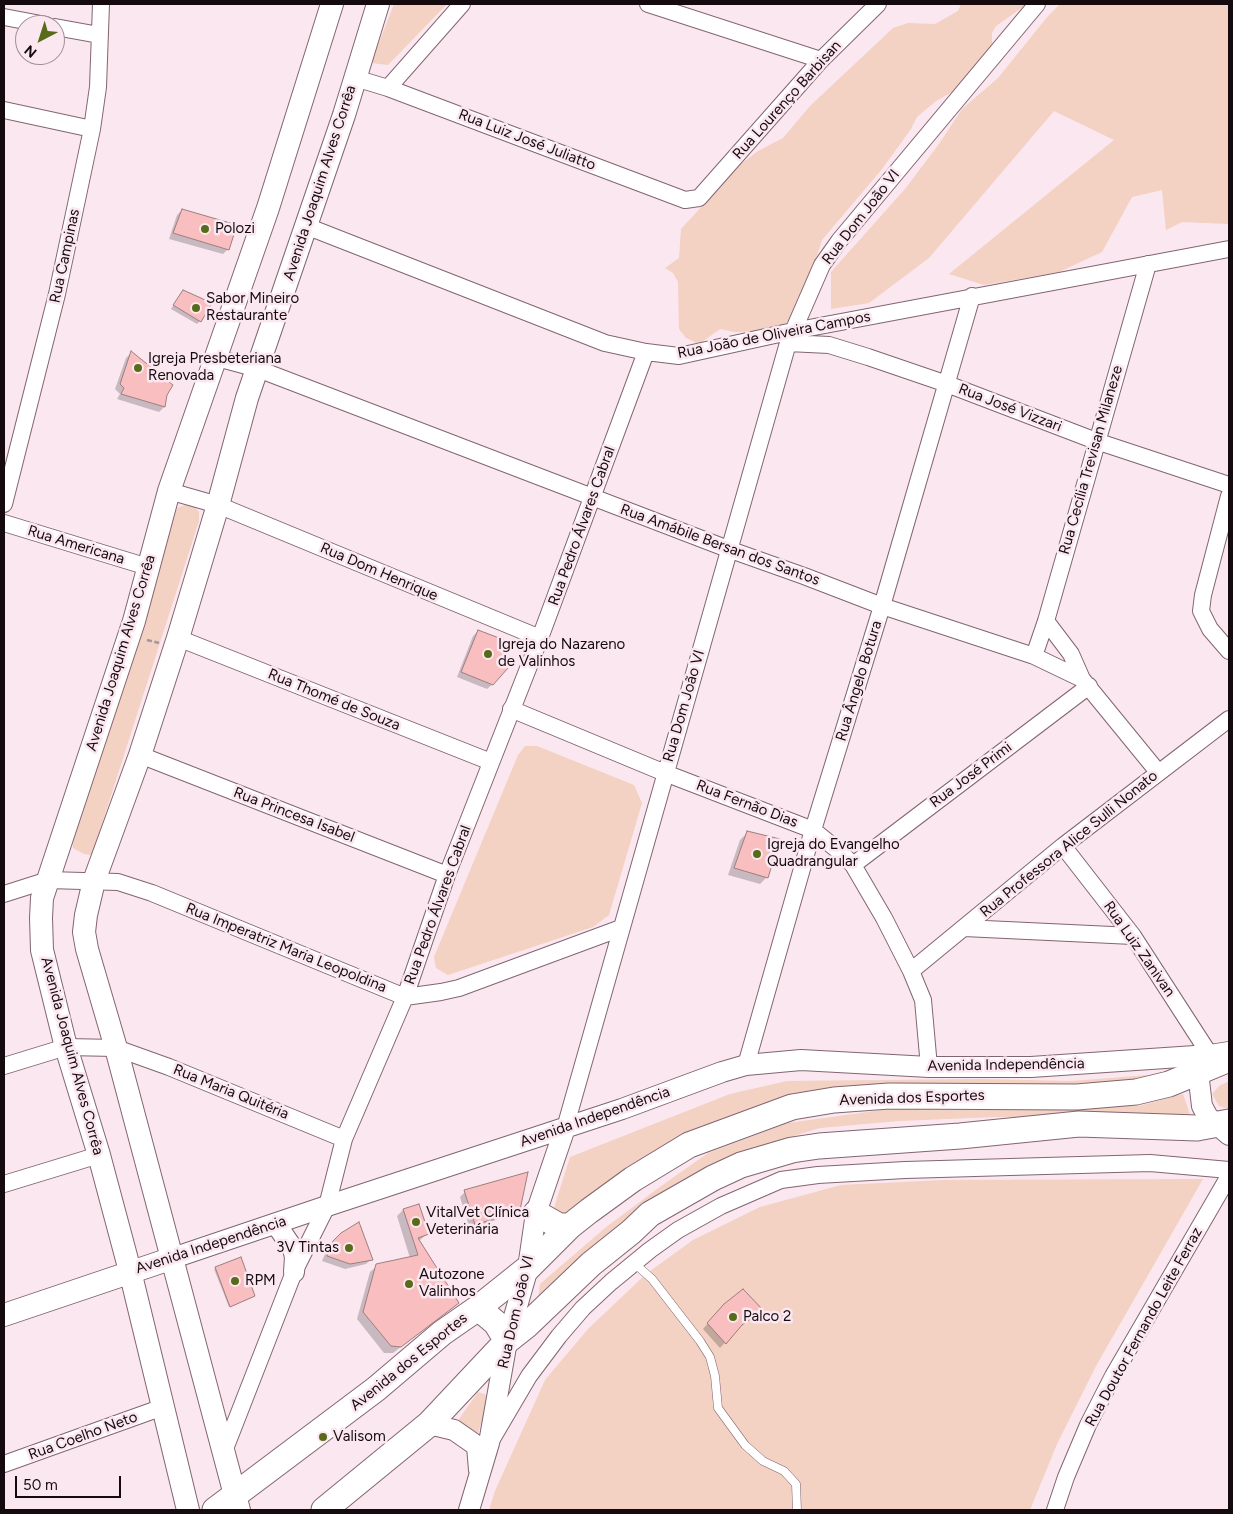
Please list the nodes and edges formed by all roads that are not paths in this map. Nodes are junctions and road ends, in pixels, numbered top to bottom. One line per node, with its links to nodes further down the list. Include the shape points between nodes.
1 (101, 4): 9 (street, Rua Campinas)
2 (332, 4): 22 (main road, Avenida Joaquim Alves Corrêa)
3 (378, 4): 11 (main road, Avenida Joaquim Alves Corrêa)
4 (462, 4): 12 (street)
5 (648, 4): 10 (street)
6 (878, 4): 10 (street, Rua Lourenço Barbisan)
7 (1037, 4): 20 (street, Rua Dom João VI, via 839,240 822,265)
8 (65, 29): 9 (street)
9 (99, 35): 14 (street, Rua Campinas, via 98,87)
10 (821, 60): 15 (street, Rua Lourenço Barbisan)
11 (355, 78): 12 (street, Rua Luiz José Juliatto); 16 (main road, Avenida Joaquim Alves Corrêa)
12 (388, 88): 15 (street, Rua Luiz José Juliatto, via 685,200)
13 (4, 110): 14 (street)
14 (92, 129): 30 (street, Rua Campinas, via 57,294)
15 (699, 198)
16 (306, 226): 21 (street, Rua João de Oliveira Campos, via 606,342); 23 (main road, Avenida Joaquim Alves Corrêa)
17 (1229, 249): 18 (street, Rua João de Oliveira Campos)
18 (1148, 264): 19 (street, Rua João de Oliveira Campos); 25 (street, Rua Cecília Trevisan Milaneze)
19 (972, 296): 20 (street, Rua João de Oliveira Campos); 24 (street, Rua Ângelo Botura)
20 (790, 337): 21 (street, Rua João de Oliveira Campos, via 679,356); 24 (street, Rua José Vizzari, via 829,345); 34 (street, Rua Dom João VI)
21 (646, 352): 29 (street, Rua Pedro Álvares Cabral)
22 (217, 358): 23 (street, Rua Amábile Bersan dos Santos); 27 (main road, Avenida Joaquim Alves Corrêa)
23 (258, 369): 29 (street, Rua Amábile Bersan dos Santos); 31 (main road, Avenida Joaquim Alves Corrêa)
24 (947, 384): 25 (street, Rua José Vizzari); 37 (street, Rua Ângelo Botura)
25 (1096, 441): 26 (street, Rua José Vizzari); 38 (street, Rua Cecília Trevisan Milaneze)
26 (1229, 485)
27 (170, 491): 31 (street); 36 (main road, Avenida Joaquim Alves Corrêa)
28 (1229, 496): 35 (street)
29 (592, 498): 34 (street, Rua Amábile Bersan dos Santos); 39 (street, Rua Pedro Álvares Cabral)
30 (4, 504)
31 (218, 505): 39 (street, Rua Dom Henrique); 40 (main road, Avenida Joaquim Alves Corrêa)
32 (4, 523): 36 (street, Rua Americana)
33 (1229, 538): 35 (street)
34 (728, 550): 37 (street, Rua Amábile Bersan dos Santos); 49 (street, Rua Dom João VI)
35 (1215, 554): 41 (street, via 1201,611 1210,629)
36 (148, 567): 54 (main road, Avenida Joaquim Alves Corrêa)
37 (882, 606): 42 (street, Rua Amábile Bersan dos Santos); 50 (street, Rua Ângelo Botura)
38 (1046, 621): 42 (street, Rua Cecília Trevisan Milaneze); 43 (street, via 1072,654)
39 (540, 638): 44 (street, Rua Pedro Álvares Cabral)
40 (176, 644): 46 (main road, Avenida Joaquim Alves Corrêa); 47 (street, Rua Thomé de Souza)
41 (1229, 651)
42 (1034, 656): 43 (street, Rua Amábile Bersan dos Santos)
43 (1086, 682): 48 (street); 52 (street, Rua José Primi)
44 (511, 709): 47 (street, Rua Pedro Álvares Cabral); 49 (street, Rua Fernão Dias)
45 (1229, 719): 48 (street, Rua Professora Alice Sulli Nonato)
46 (140, 755): 53 (street, Rua Princesa Isabel); 55 (main road, Avenida Joaquim Alves Corrêa)
47 (490, 762): 53 (street, Rua Pedro Álvares Cabral)
48 (1158, 772): 51 (street, Rua Professora Alice Sulli Nonato)
49 (665, 773): 50 (street, Rua Fernão Dias); 57 (street, Rua Dom João VI)
50 (813, 830): 52 (street, Rua Fernão Dias); 66 (street, Rua Ângelo Botura)
51 (1062, 846): 58 (street, Rua Professora Alice Sulli Nonato); 59 (street, Rua Luiz Zanivan)
52 (853, 865): 60 (street, Rua Fernão Dias)
53 (447, 875): 61 (street, Rua Pedro Álvares Cabral)
54 (48, 880): 55 (street, Rua Imperatriz Maria Leopoldina); 56 (street, Rua Imperatriz Maria Leopoldina); 62 (main road, Avenida Joaquim Alves Corrêa, via 42,898 40,934)
55 (94, 881): 61 (street, Rua Imperatriz Maria Leopoldina, via 118,882 152,893); 63 (main road, Avenida Joaquim Alves Corrêa, via 84,932 86,949)
56 (4, 894)
57 (621, 928): 61 (street, Rua Imperatriz Maria Leopoldina, via 459,988); 69 (street, Rua Dom João VI)
58 (964, 928): 59 (street); 60 (street, Rua Professora Alice Sulli Nonato)
59 (1133, 936): 64 (street, Rua Luiz Zanivan)
60 (911, 971): 67 (street, Rua Fernão Dias, via 922,1000)
61 (405, 997): 70 (street, Rua Pedro Álvares Cabral)
62 (66, 1046): 63 (street, Rua Maria Quitéria); 65 (street); 71 (main road, Avenida Joaquim Alves Corrêa)
63 (116, 1048): 70 (street, Rua Maria Quitéria); 79 (main road, Avenida Joaquim Alves Corrêa)
64 (1216, 1060): 67 (street, Avenida Independência, via 1031,1068); 68 (street, via 1202,1106 1208,1117); 78 (main road, Avenida dos Esportes, via 1169,1084 1136,1092 1076,1096 889,1096 792,1107 689,1145 633,1179)
65 (4, 1066)
66 (746, 1066): 67 (street, Avenida Independência, via 801,1060); 69 (street, Avenida Independência)
67 (929, 1067)
68 (1225, 1127): 86 (main road, via 1080,1124 819,1146 792,1150 741,1165 650,1214)
69 (565, 1128): 75 (street, Avenida Independência); 76 (street, Rua Dom João VI)
70 (344, 1139): 75 (street, Rua Pedro Álvares Cabral)
71 (99, 1155): 74 (street); 82 (main road, Avenida Joaquim Alves Corrêa)
72 (1229, 1170): 80 (street, via 1150,1163 905,1170 781,1180 721,1206 678,1230)
73 (1229, 1176): 98 (street, Rua Doutor Fernando Leite Ferraz, via 1113,1376 1088,1425)
74 (4, 1184)
75 (326, 1206): 77 (street, Avenida Independência); 83 (street, Rua Pedro Álvares Cabral)
76 (536, 1213): 78 (main road, via 559,1226); 81 (street, Rua Dom João VI)
77 (276, 1224): 79 (street, Avenida Independência); 83 (street, via 293,1249)
78 (570, 1226): 81 (main road, Avenida dos Esportes)
79 (173, 1258): 82 (main road, Avenida Independência); 90 (main road, Avenida Joaquim Alves Corrêa)
80 (634, 1263): 89 (street, via 583,1308 559,1336); 97 (lane, via 652,1279 710,1357 718,1408 745,1445 763,1461 784,1471 796,1484)
81 (528, 1268): 84 (main road, Avenida dos Esportes); 86 (street, Rua Dom João VI)
82 (130, 1271): 85 (main road, Avenida Independência); 87 (main road, Avenida Joaquim Alves Corrêa)
83 (294, 1272): 90 (street, Rua Pedro Álvares Cabral)
84 (478, 1308): 86 (main road, via 496,1323); 93 (main road, Avenida dos Esportes, via 442,1333)
85 (4, 1314)
86 (506, 1341): 88 (main road); 89 (street, Rua Dom João VI)
87 (163, 1407): 91 (street, Rua Coelho Neto); 94 (main road, Avenida Joaquim Alves Corrêa)
88 (429, 1424): 92 (street, Rua Dom João VI, via 454,1430 477,1446); 95 (main road)
89 (489, 1443): 92 (street, Rua Dom João VI)
90 (223, 1454): 93 (main road, Avenida Joaquim Alves Corrêa)
91 (4, 1464)
92 (479, 1479): 96 (street, Rua Dom João VI)
93 (229, 1506)
94 (188, 1510)
95 (324, 1510)
96 (469, 1510)
97 (797, 1510)
98 (1055, 1510)

